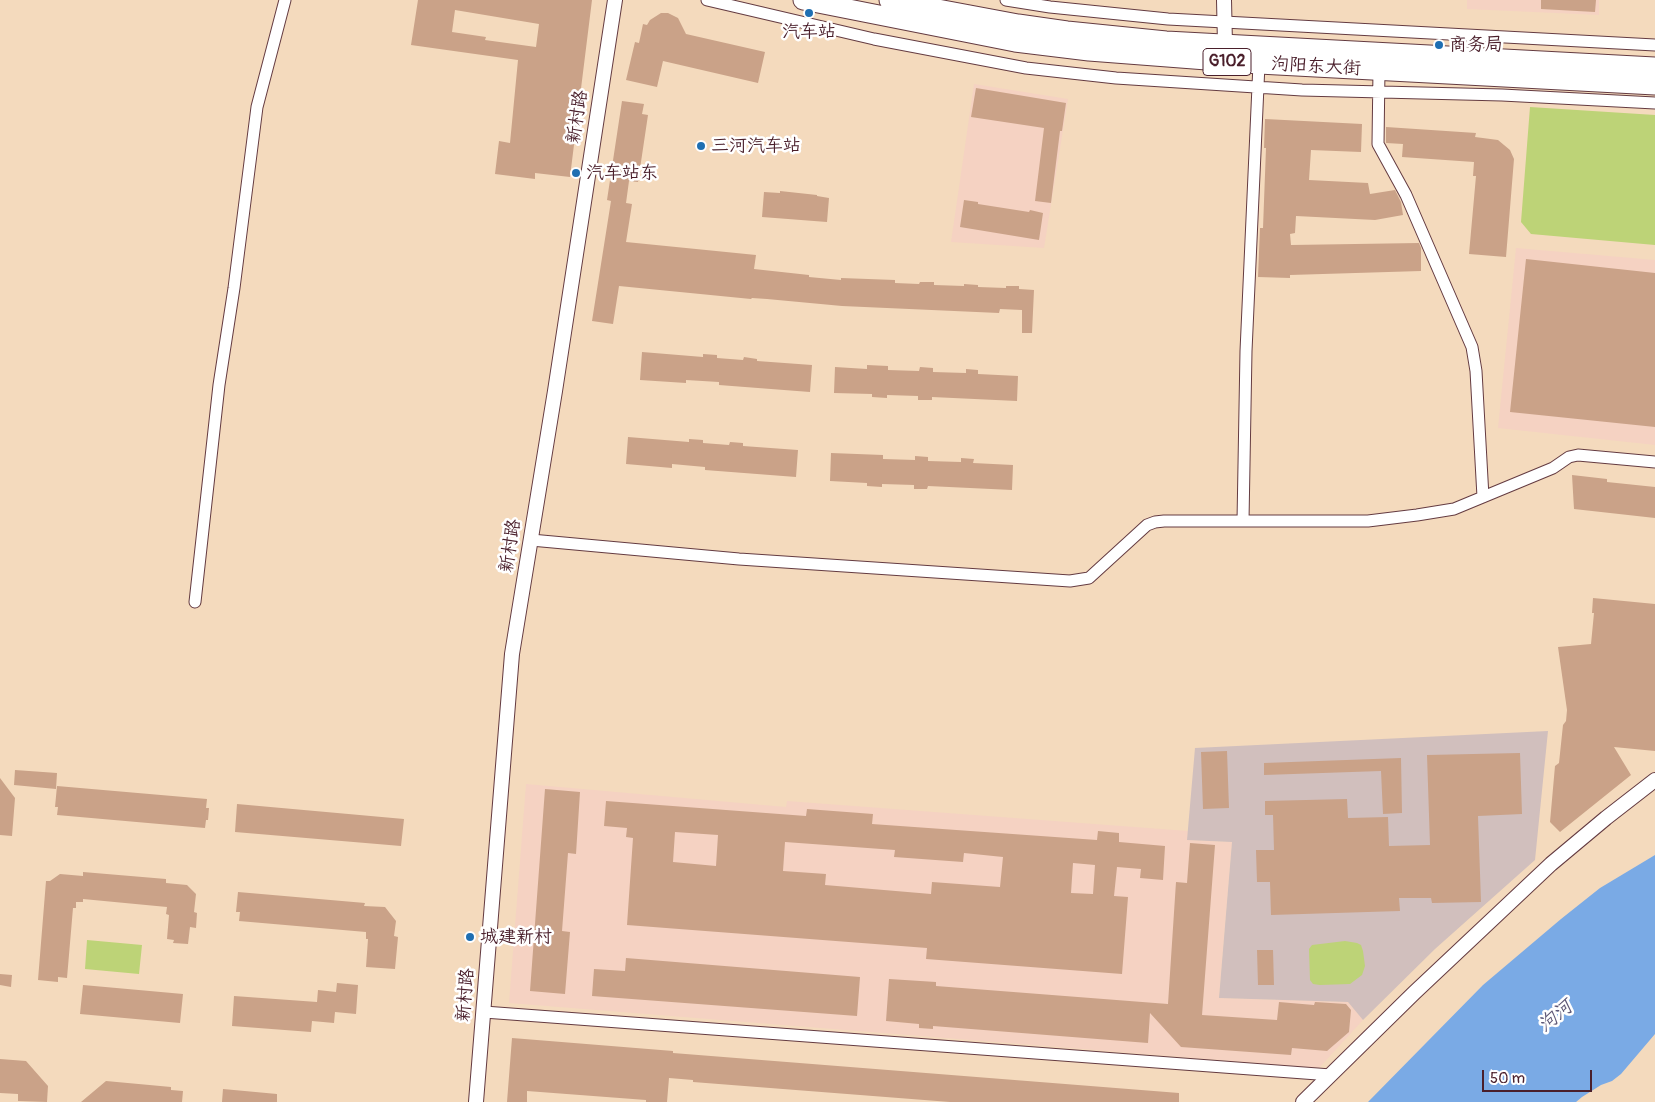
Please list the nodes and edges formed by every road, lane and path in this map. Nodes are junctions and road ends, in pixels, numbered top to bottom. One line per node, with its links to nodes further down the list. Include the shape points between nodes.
1 (285, 0): 22 (street, via 257,107 219,385)
2 (615, 0): 21 (street, 新村路)
3 (707, 0): 15 (street, via 874,39 1026,68 1116,78)
4 (802, 0): 11 (highway, 泃阳东大街 / G102, via 1045,46)
5 (889, 0): 9 (highway, 泃阳东大街 / G102, via 1058,30)
6 (1006, 0): 8 (street, via 1093,12)
7 (1224, 0): 8 (street)
8 (1224, 22): 9 (street); 10 (street)
9 (1225, 44): 12 (highway, 泃阳东大街 / G102)
10 (1655, 45)
11 (1259, 64): 13 (highway, 泃阳东大街 / G102); 15 (street)
12 (1655, 67)
13 (1379, 70): 14 (highway, 泃阳东大街 / G102); 16 (street)
14 (1655, 85)
15 (1258, 87): 16 (street); 20 (street, via 1246,350)
16 (1379, 92): 17 (street); 19 (street, via 1378,144 1406,195 1472,347)
17 (1655, 102)
18 (1655, 462): 19 (street, via 1578,455)
19 (1483, 497): 20 (street, via 1454,509 1368,521)
20 (1243, 521): 21 (street, via 1164,521 1147,526 1089,578 1070,581 738,559)
21 (530, 540): 24 (street, 新村路, via 512,654)
22 (195, 602)
23 (1655, 780): 25 (street, via 1551,864)
24 (484, 1012): 25 (street); 26 (street, 新村路)
25 (1331, 1075): 27 (street)
26 (476, 1102)
27 (1303, 1102)

